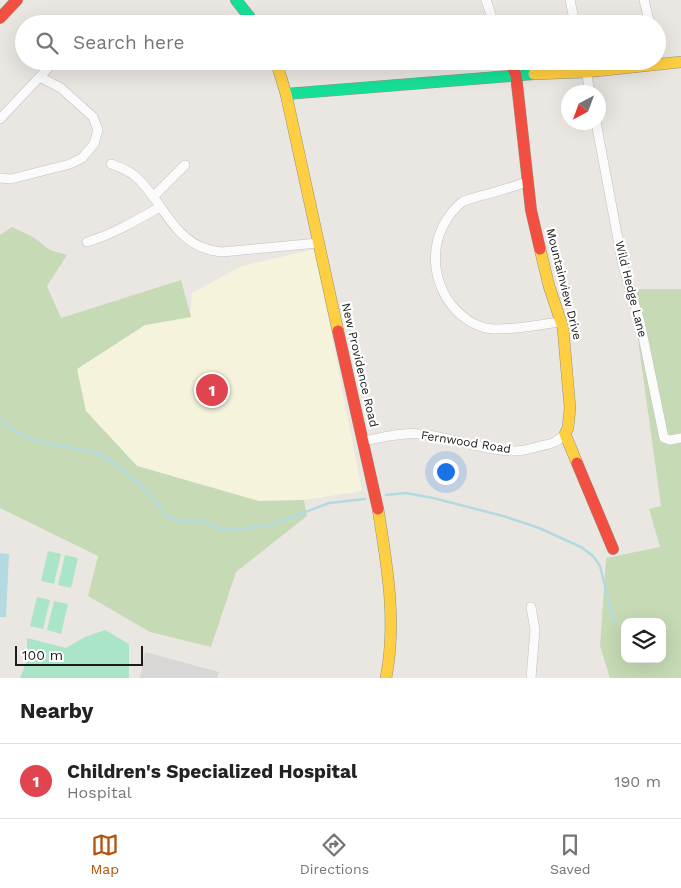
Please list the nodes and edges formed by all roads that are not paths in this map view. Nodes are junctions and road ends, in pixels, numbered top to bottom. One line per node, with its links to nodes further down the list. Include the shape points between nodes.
1 (17, 0): 10 (street)
2 (486, 0): 7 (street)
3 (570, 0): 8 (street)
4 (644, 0): 9 (street)
5 (241, 1): 6 (street)
6 (250, 15)
7 (491, 15)
8 (573, 15)
9 (648, 15)
10 (0, 18)
11 (666, 61): 12 (street)
12 (681, 62)
13 (47, 70): 19 (street)
14 (279, 70): 21 (street, New Providence Road)
15 (514, 70): 18 (street, Mountainview Drive)
16 (559, 70): 18 (street)
17 (586, 70): 20 (street)
18 (516, 75): 21 (street); 27 (street, Mountainview Drive)
19 (40, 77): 22 (street); 26 (street, via 61,88 93,117 98,130 94,144 82,158 70,164 11,179)
20 (589, 85)
21 (286, 94): 31 (street, New Providence Road)
22 (0, 119)
23 (598, 130): 34 (street, Wild Hedge Lane, via 623,266 640,322 664,438)
24 (111, 164): 28 (street, via 134,175)
25 (185, 165): 28 (street)
26 (0, 178)
27 (528, 182): 32 (street, Mountainview Drive, via 531,210); 32 (street, via 464,201 453,212 441,230 437,245 439,282 448,302 469,321 482,327 496,330)
28 (153, 197): 29 (street)
29 (160, 207): 30 (street); 31 (street, via 187,239 208,250 222,252)
30 (87, 242)
31 (318, 243): 35 (street, New Providence Road)
32 (561, 322): 33 (street, Mountainview Drive, via 570,408)
33 (565, 434): 35 (street, Fernwood Road, via 558,441 516,451 418,434); 36 (street)
34 (681, 438)
35 (363, 441): 38 (street, New Providence Road, via 379,518 389,593 390,648)
36 (613, 550)
37 (531, 607): 39 (street, via 535,630)
38 (386, 678)
39 (531, 678)

